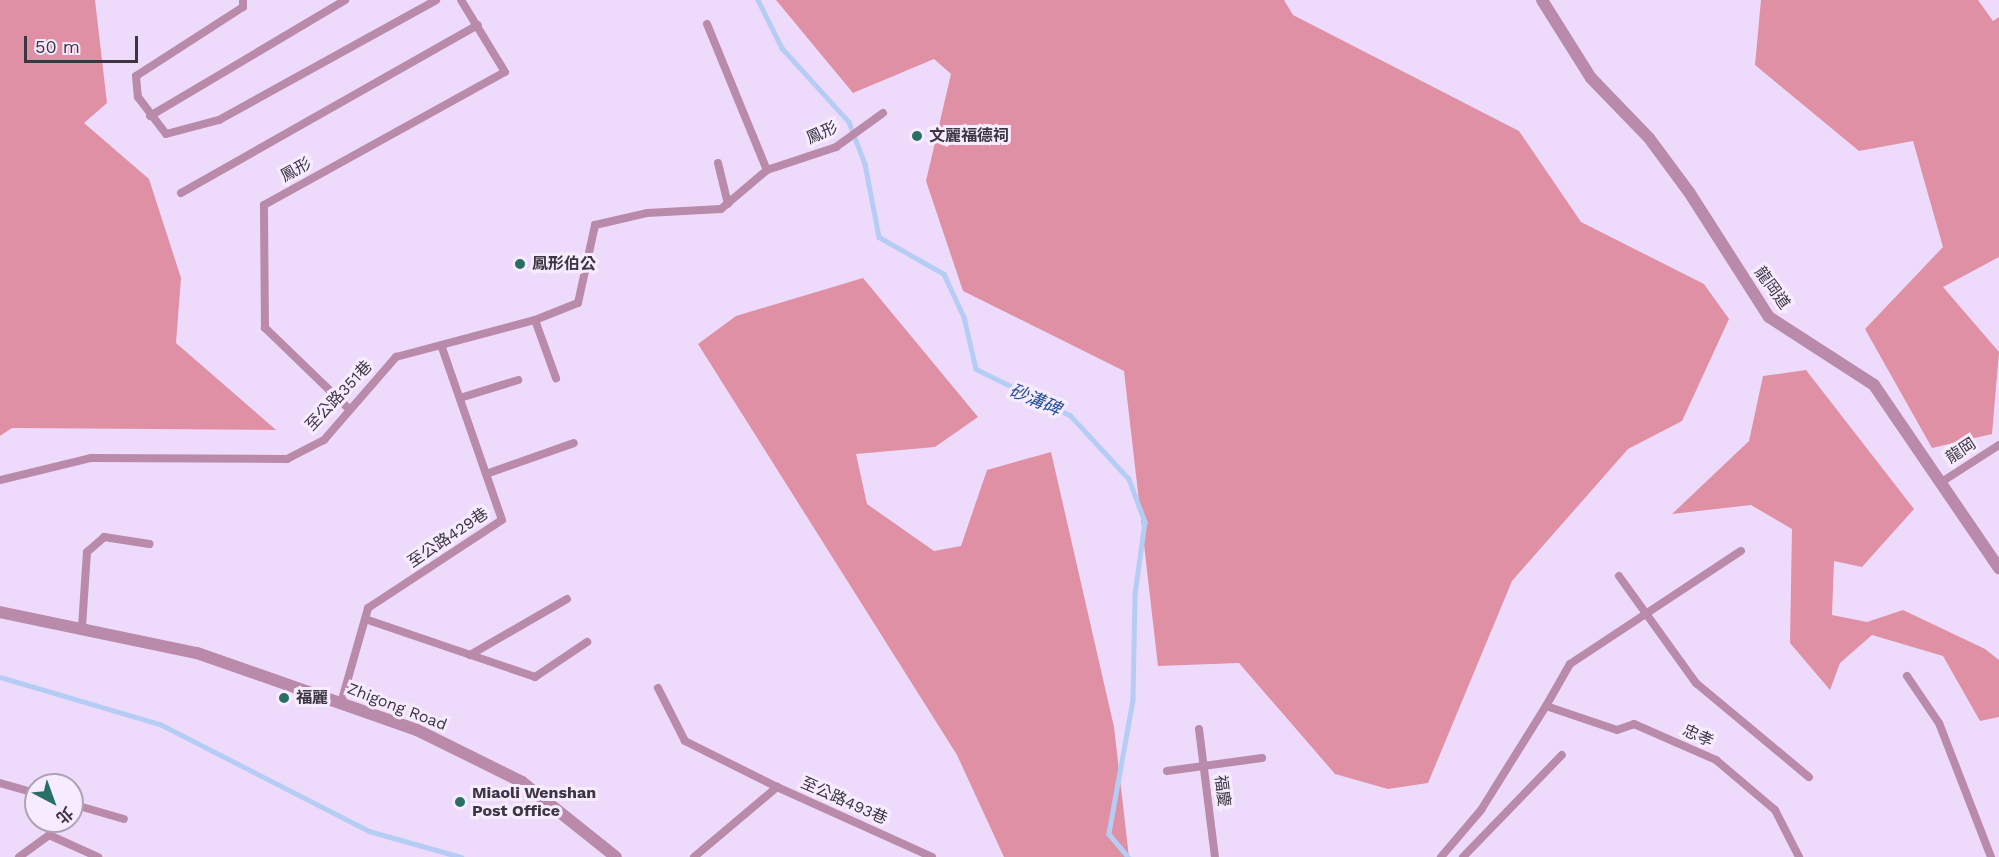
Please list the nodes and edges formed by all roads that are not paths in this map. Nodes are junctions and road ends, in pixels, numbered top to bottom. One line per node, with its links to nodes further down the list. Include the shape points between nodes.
1 (243, 0): 9 (lane, via 243,7 136,75 138,97)
2 (345, 0): 9 (lane)
3 (436, 0): 9 (lane, via 219,120 166,134)
4 (460, 0): 7 (lane, 鳳形)
5 (1542, 0): 24 (street, 龍岡道, via 1591,78 1649,138 1689,192 1769,317 1874,385)
6 (708, 24): 11 (lane)
7 (478, 25): 12 (lane); 19 (lane, 鳳形, via 505,72 264,205 265,328)
8 (883, 113): 11 (lane, 鳳形, via 836,147)
9 (150, 116)
10 (718, 163): 13 (lane)
11 (767, 170): 13 (lane, 鳳形)
12 (181, 193)
13 (728, 204): 14 (lane, 至公路351巷, via 595,225 578,303)
14 (535, 320): 15 (lane, 至公路351巷); 16 (lane)
15 (441, 345): 18 (lane, 至公路429巷); 19 (lane, 至公路351巷, via 396,357)
16 (556, 378)
17 (518, 380): 18 (lane)
18 (460, 398): 22 (lane, 至公路429巷)
19 (349, 409): 23 (lane, 至公路351巷, via 324,440 287,459 92,458)
20 (574, 442): 22 (lane)
21 (1999, 445): 24 (lane, 龍岡)
22 (486, 474): 32 (lane, 至公路429巷, via 502,520 368,609)
23 (0, 480)
24 (1940, 483): 27 (street, 龍岡道)
25 (148, 544): 33 (lane, via 104,537 87,552)
26 (1741, 551): 31 (lane)
27 (1999, 568)
28 (1619, 576): 31 (lane)
29 (567, 598): 35 (lane)
30 (0, 612): 33 (street, Zhigong Road)
31 (1644, 612): 39 (lane, via 1569,664); 45 (lane, via 1696,683)
32 (365, 619): 35 (lane); 38 (lane, 至公路429巷)
33 (82, 627): 38 (street, Zhigong Road, via 197,653)
34 (587, 642): 35 (lane, via 535,677)
35 (470, 655)
36 (1907, 676): 60 (lane, via 1939,723)
37 (658, 688): 47 (lane, via 685,741)
38 (341, 703): 53 (street, Zhigong Road, via 493,764)
39 (1546, 706): 57 (lane, via 1481,810); 59 (lane, 忠孝, via 1617,730 1634,724 1716,760 1775,810)
40 (1199, 729): 43 (lane, 福慶)
41 (1562, 755): 58 (lane)
42 (1262, 758): 43 (lane)
43 (1203, 765): 44 (lane); 56 (lane, 福慶)
44 (1167, 771)
45 (1809, 777)
46 (0, 783): 48 (lane)
47 (777, 787): 54 (lane, 至公路493巷); 55 (lane, 至公路493巷)
48 (24, 790)
49 (84, 807): 50 (lane)
50 (124, 819)
51 (19, 857): 52 (lane, via 49,835)
52 (98, 857)
53 (616, 857)
54 (694, 857)
55 (932, 857)
56 (1215, 857)
57 (1441, 857)
58 (1463, 857)
59 (1799, 857)
60 (1991, 857)

